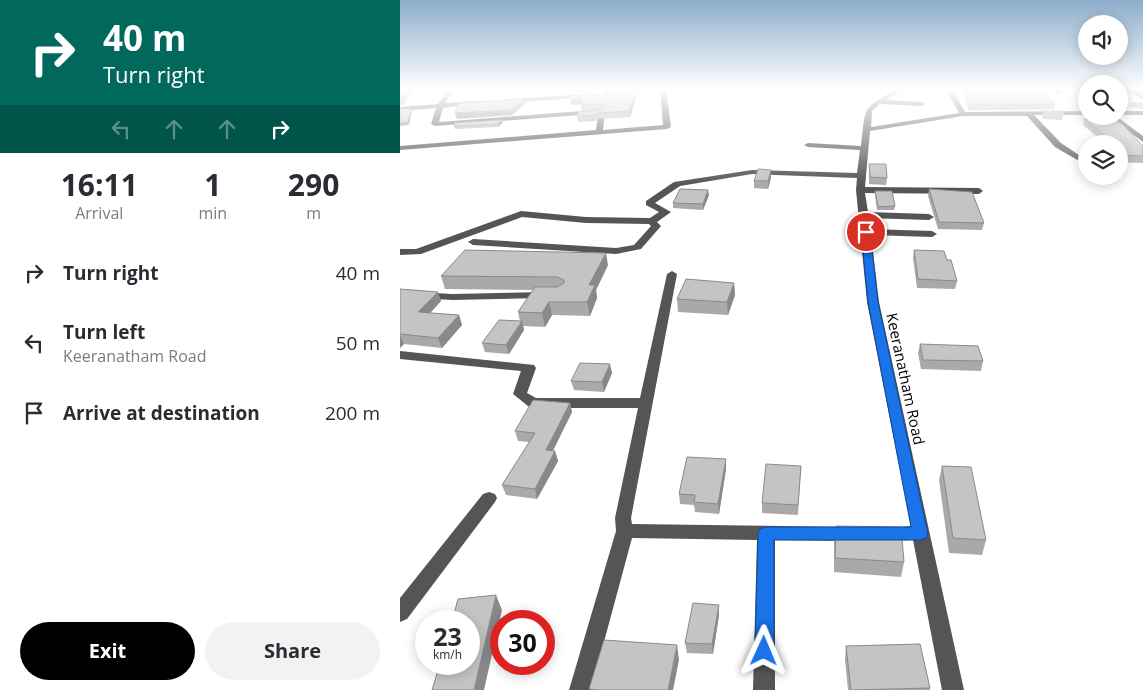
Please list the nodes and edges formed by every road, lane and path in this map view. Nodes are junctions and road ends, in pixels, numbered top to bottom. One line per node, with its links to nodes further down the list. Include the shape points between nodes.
1 (436, 121): 8 (street)
2 (474, 121): 8 (street)
3 (601, 121): 12 (street)
4 (666, 121): 12 (street, via 667,126)
5 (867, 121): 10 (street, Keeranatham Road)
6 (919, 121): 10 (street)
7 (1036, 121): 17 (street, via 1058,145)
8 (438, 124): 11 (street)
9 (1123, 125): 13 (street)
10 (866, 130): 16 (street, Keeranatham Road)
11 (433, 131)
12 (599, 132): 15 (street, via 426,142)
13 (1143, 140)
14 (808, 145): 16 (street)
15 (400, 148)
16 (864, 148): 18 (street, Keeranatham Road)
17 (1078, 159)
18 (860, 183): 19 (street); 20 (street, Keeranatham Road); 22 (street, via 752,172 677,184 649,203 666,212)
19 (979, 191)
20 (864, 215): 21 (street); 23 (street, Keeranatham Road)
21 (929, 217)
22 (652, 221): 25 (street, via 656,226 637,247 616,251); 26 (street, via 586,220 521,214 417,252)
23 (866, 232): 24 (street); 35 (street, Keeranatham Road, via 873,302)
24 (932, 234)
25 (473, 242)
26 (400, 252)
27 (672, 274): 31 (street)
28 (400, 294): 29 (street, via 452,297)
29 (560, 295)
30 (400, 355): 31 (street, via 529,368 520,394 533,403)
31 (644, 403): 33 (street, via 622,518)
32 (490, 498): 36 (street)
33 (625, 531): 34 (street); 37 (street)
34 (766, 534): 35 (street); 38 (street)
35 (920, 534): 39 (street, Keeranatham Road)
36 (400, 613)
37 (580, 690)
38 (764, 690)
39 (953, 690)

